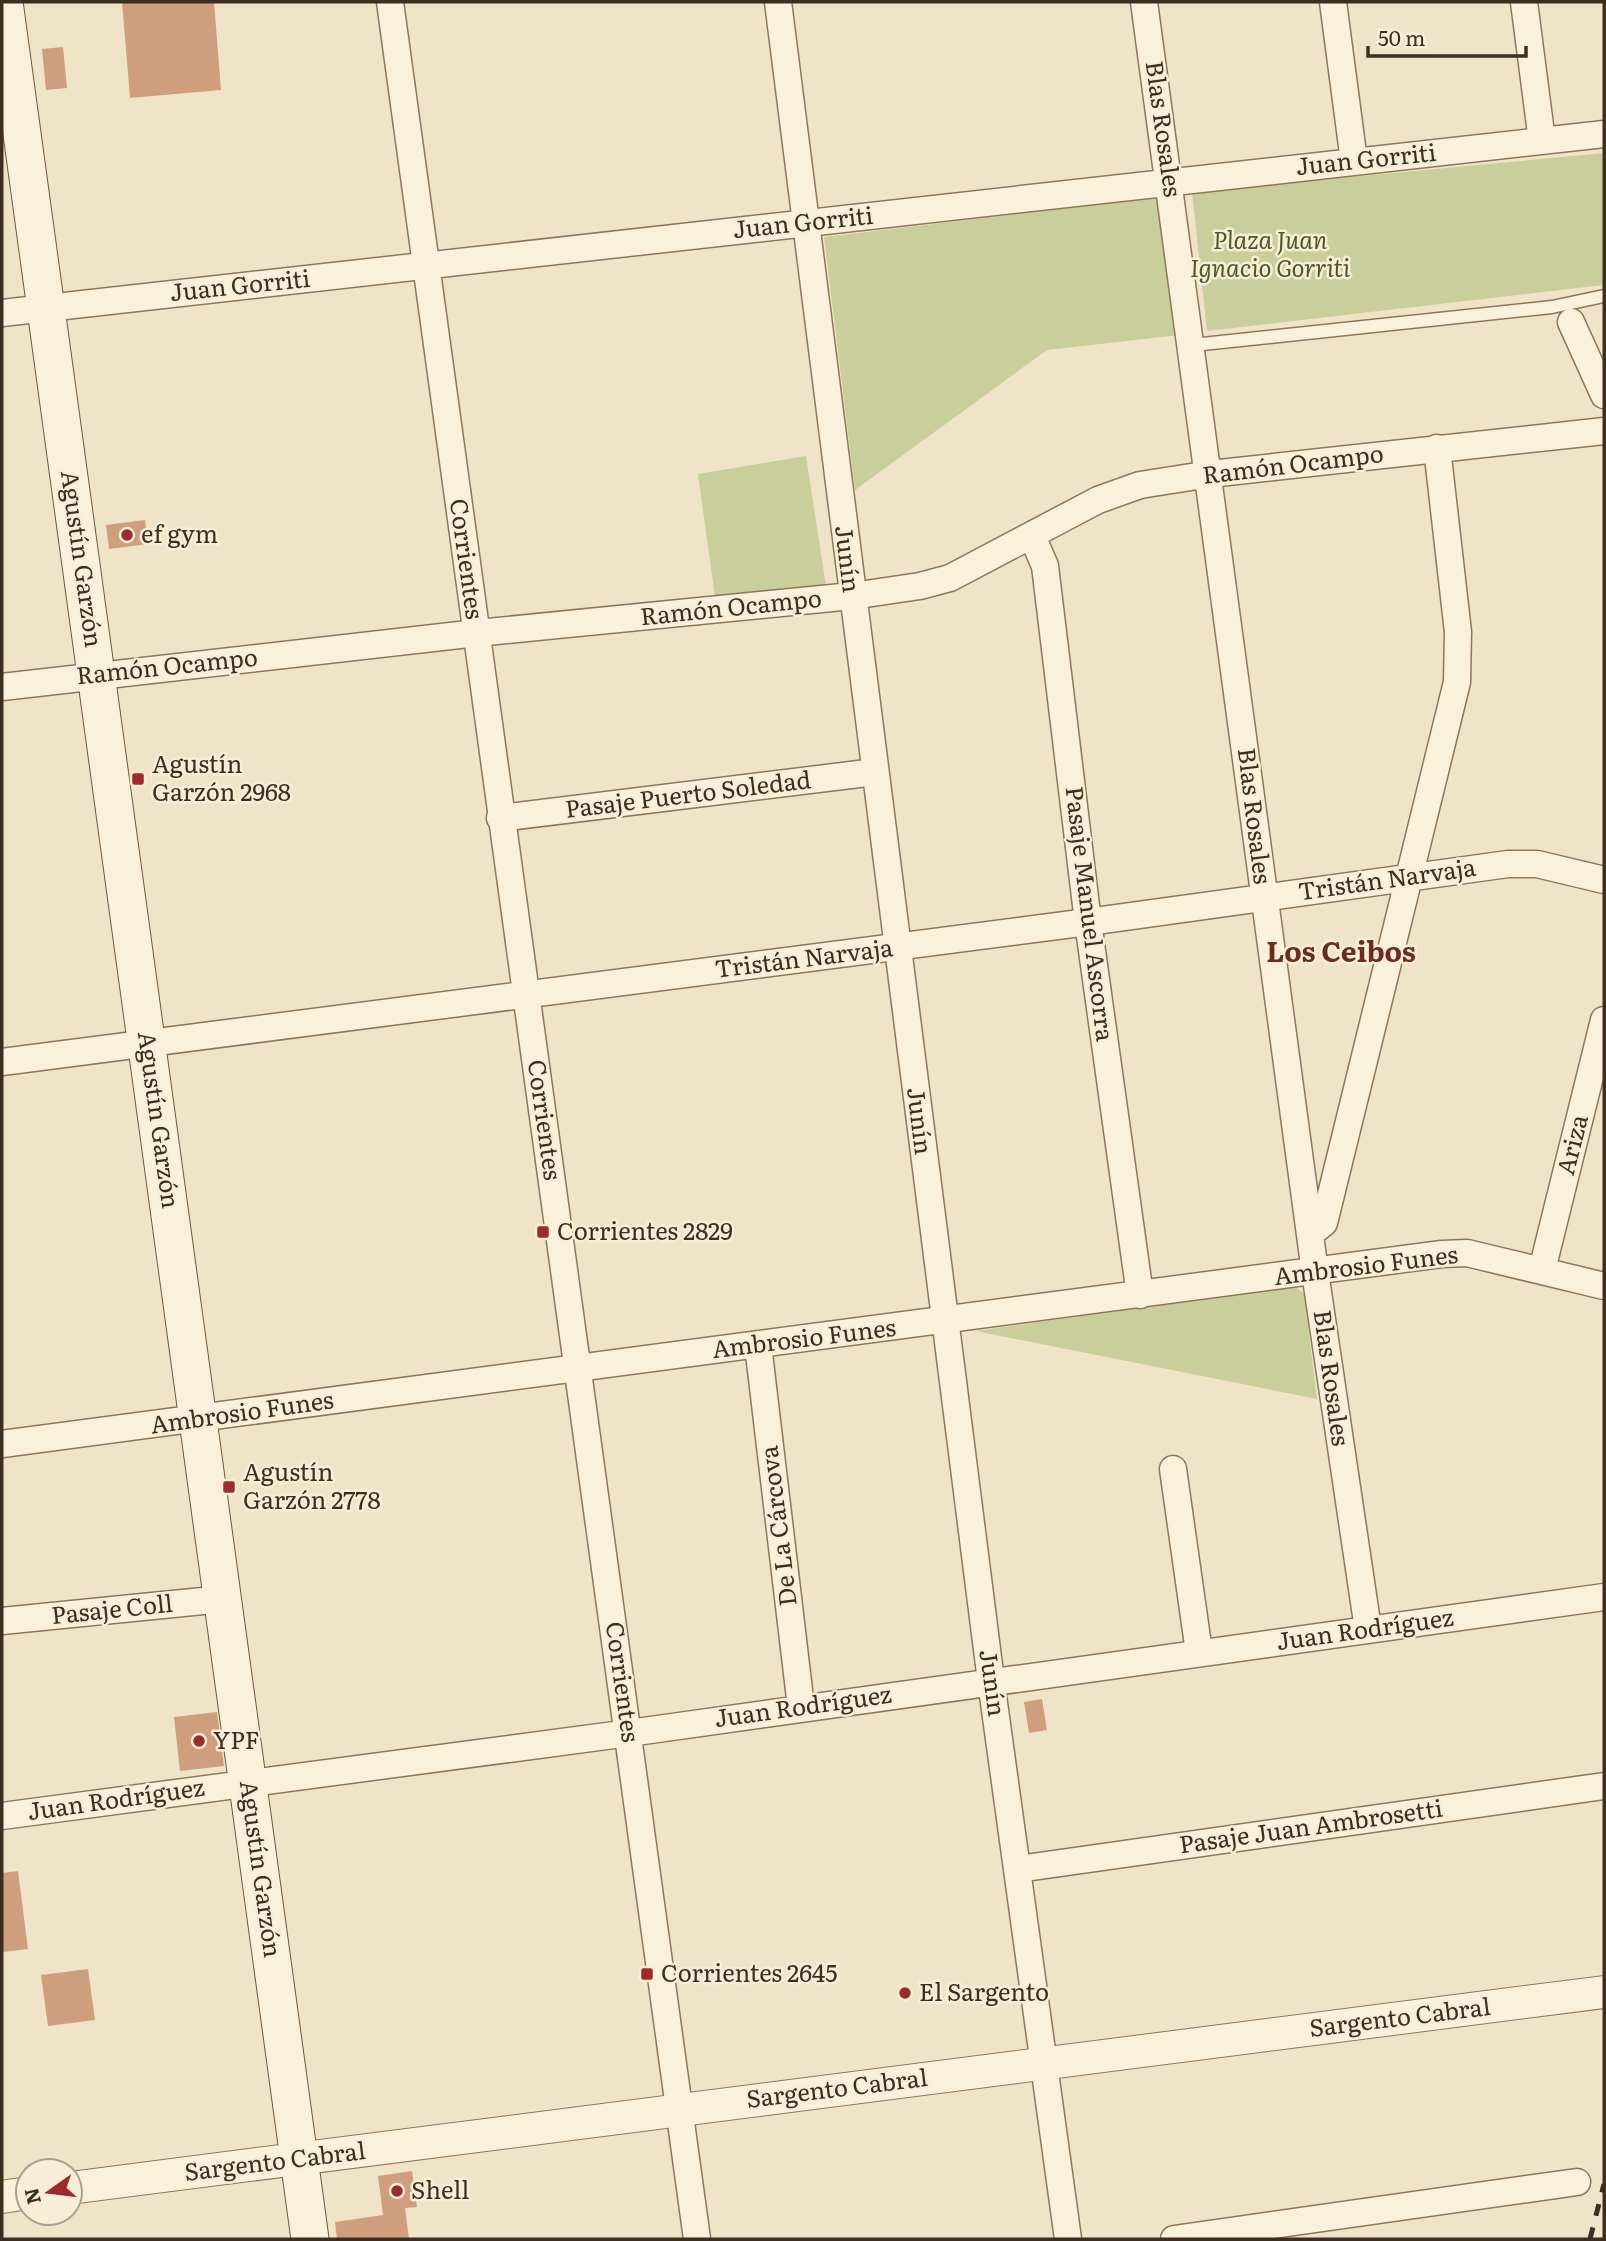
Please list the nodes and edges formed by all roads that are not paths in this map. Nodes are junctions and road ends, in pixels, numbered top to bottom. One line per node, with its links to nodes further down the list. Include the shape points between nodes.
1 (4, 2): 14 (main road, Agustín Garzón)
2 (390, 2): 12 (street, Corrientes)
3 (778, 2): 11 (street, Junín)
4 (1144, 2): 10 (street, Blas Rosales)
5 (1333, 2): 9 (street)
6 (1524, 2): 8 (street)
7 (1604, 134): 8 (street, Juan Gorriti)
8 (1542, 141): 9 (street, Juan Gorriti)
9 (1354, 161): 10 (street, Juan Gorriti)
10 (1171, 182): 11 (street, Juan Gorriti); 17 (street, Blas Rosales)
11 (806, 223): 12 (street, Juan Gorriti); 23 (street, Junín)
12 (426, 265): 14 (street, Juan Gorriti); 24 (street, Corrientes)
13 (1604, 296): 17 (lane, via 1552,307)
14 (47, 308): 15 (street, Juan Gorriti); 25 (main road, Agustín Garzón)
15 (2, 313)
16 (1571, 322): 18 (street)
17 (1193, 345): 21 (street, Blas Rosales)
18 (1604, 395)
19 (1604, 431): 20 (street, Ramón Ocampo)
20 (1437, 448): 21 (street, Ramón Ocampo); 29 (street, via 1459,658)
21 (1210, 474): 22 (street, Ramón Ocampo, via 1121,490); 31 (street, Blas Rosales)
22 (1032, 536): 23 (street, Ramón Ocampo, via 938,582); 32 (street, Pasaje Manuel Ascorra, via 1045,566)
23 (852, 596): 24 (street, Ramón Ocampo); 27 (street, Junín)
24 (477, 633): 25 (street, Ramón Ocampo); 28 (street, Corrientes)
25 (97, 675): 26 (street, Ramón Ocampo); 36 (main road, Agustín Garzón)
26 (2, 687)
27 (875, 772): 28 (street, Pasaje Puerto Soledad); 33 (street, Junín)
28 (500, 818): 34 (street, Corrientes)
29 (1411, 876): 30 (street, Tristán Narvaja, via 1537,864); 31 (street, Tristán Narvaja); 38 (street, via 1324,1223)
30 (1604, 880)
31 (1265, 897): 32 (street, Tristán Narvaja); 38 (street, Blas Rosales)
32 (1088, 922): 33 (street, Tristán Narvaja); 42 (street, Pasaje Manuel Ascorra)
33 (897, 947): 34 (street, Tristán Narvaja); 43 (street, Junín)
34 (527, 993): 36 (street, Tristán Narvaja); 45 (street, Corrientes)
35 (1604, 1020): 39 (street, Ariza)
36 (147, 1044): 37 (street, Tristán Narvaja); 46 (main road, Agustín Garzón)
37 (2, 1062)
38 (1311, 1233): 40 (street, Blas Rosales)
39 (1542, 1270): 40 (street, Ambrosio Funes, via 1466,1253); 41 (street, Ambrosio Funes)
40 (1315, 1272): 42 (street, Ambrosio Funes); 52 (street, Blas Rosales)
41 (1604, 1286)
42 (1140, 1295): 43 (street, Ambrosio Funes)
43 (945, 1321): 44 (street, Ambrosio Funes); 54 (street, Junín)
44 (758, 1345): 45 (street, Ambrosio Funes); 55 (street, De La Cárcova)
45 (578, 1367): 46 (street, Ambrosio Funes); 56 (street, Corrientes)
46 (198, 1419): 47 (street, Ambrosio Funes); 50 (main road, Agustín Garzón)
47 (2, 1444)
48 (1173, 1469): 53 (street)
49 (1604, 1597): 52 (street, Juan Rodríguez)
50 (223, 1599): 51 (street, Pasaje Coll); 57 (main road, Agustín Garzón)
51 (2, 1621)
52 (1368, 1629): 53 (street, Juan Rodríguez)
53 (1199, 1652): 54 (street, Juan Rodríguez)
54 (991, 1681): 55 (street, Juan Rodríguez); 60 (street, Junín)
55 (801, 1707): 56 (street, Juan Rodríguez)
56 (629, 1733): 57 (street, Juan Rodríguez); 63 (street, Corrientes)
57 (248, 1783): 59 (street, Juan Rodríguez); 64 (main road, Agustín Garzón)
58 (1604, 1786): 60 (street, Pasaje Juan Ambrosetti)
59 (2, 1816)
60 (1018, 1869): 62 (street, Junín)
61 (1604, 1992): 62 (street, Sargento Cabral)
62 (1044, 2063): 63 (street, Sargento Cabral); 69 (street, Junín)
63 (679, 2110): 64 (street, Sargento Cabral); 68 (street, Corrientes)
64 (298, 2159): 66 (street, Sargento Cabral); 67 (main road, Agustín Garzón)
65 (1577, 2182): 70 (street)
66 (84, 2186)
67 (310, 2239)
68 (697, 2239)
69 (1068, 2239)
70 (1174, 2239)

